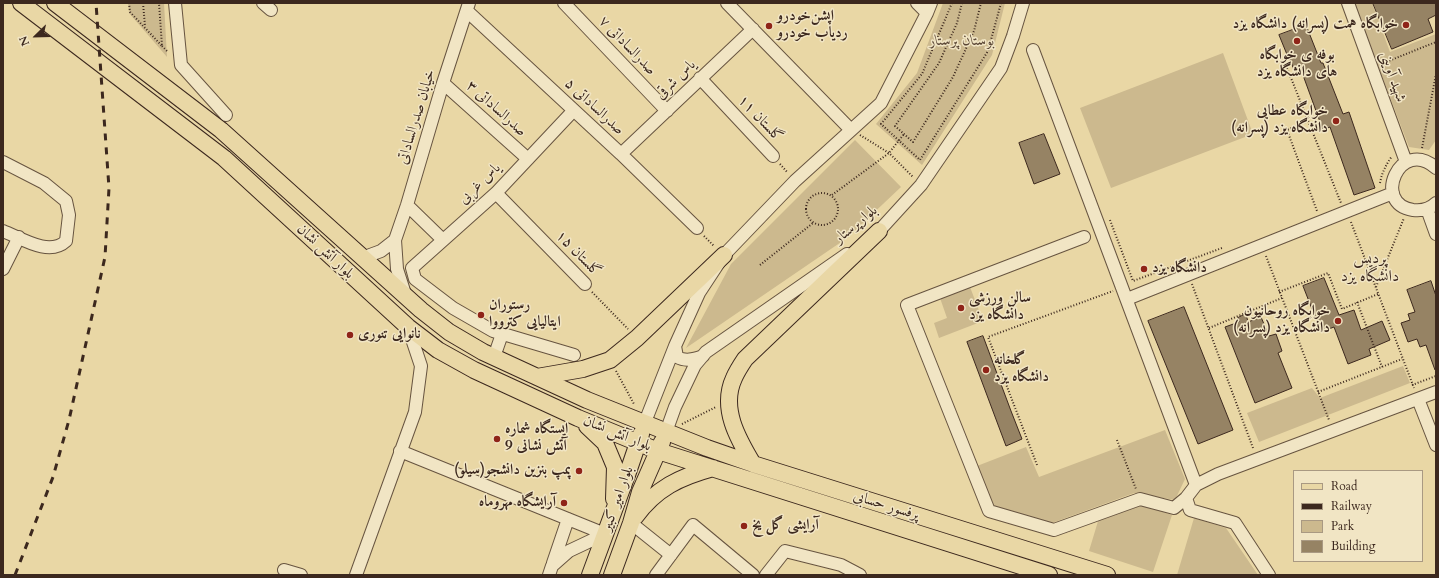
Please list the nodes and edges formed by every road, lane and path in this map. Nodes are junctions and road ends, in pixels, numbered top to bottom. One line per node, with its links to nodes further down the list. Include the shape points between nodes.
1 (21, 3): 79 (main road, بلوار آتش نشان, via 224,158)
2 (55, 3): 65 (main road, بلوار آتش نشان, via 221,130)
3 (129, 3): 18 (path, via 130,12)
4 (143, 3): 18 (path)
5 (159, 3): 18 (path, via 162,46)
6 (175, 3): 29 (street, via 181,65)
7 (564, 3): 28 (street, صدرالساداتی ۷)
8 (727, 3): 19 (street)
9 (917, 3): 17 (street)
10 (952, 3): 33 (path, via 922,74 881,124)
11 (962, 3): 32 (path, via 957,23 939,63 895,126)
12 (981, 3): 32 (path, via 974,32 953,78 914,142)
13 (1001, 3): 33 (path, via 988,52 920,160)
14 (1023, 3): 43 (street, بلوارپرستار, via 1001,68)
15 (1348, 3): 23 (street, شهید آوینی)
16 (468, 7): 26 (street, خیابان صدرالساداتی); 27 (street, صدرالساداتی ۵)
17 (929, 8): 31 (street, via 881,103)
18 (145, 28)
19 (753, 30): 25 (street, یاس شرقی); 31 (street)
20 (1436, 42): 23 (path)
21 (1033, 50): 74 (street)
22 (1287, 68): 30 (path)
23 (1371, 68): 39 (street, شهید آوینی)
24 (1436, 74): 38 (path)
25 (700, 78): 28 (street, یاس شرقی); 36 (street, گلستان ۱۱)
26 (443, 83): 37 (street, صدرالساداتی ۳); 47 (street, خیابان صدرالساداتی)
27 (574, 110): 35 (street, صدرالساداتی ۵); 37 (street, یاس غربی)
28 (667, 111): 35 (street, یاس شرقی)
29 (226, 115)
30 (1308, 121): 48 (path, via 1341,204); 51 (path, via 1287,130)
31 (851, 130): 34 (path); 42 (street)
32 (904, 134): 33 (path)
33 (899, 141): 34 (path)
34 (890, 153): 43 (path); 46 (path)
35 (621, 154): 54 (street, صدرالساداتی ۵)
36 (773, 156): 42 (path, گلستان ۱۱)
37 (528, 159): 44 (street, یاس غربی)
38 (1419, 160): 39 (street); 40 (street)
39 (1406, 162): 45 (street, via 1394,175)
40 (1434, 162)
41 (4, 164): 58 (street, via 44,182 66,201 66,241 60,246 49,248)
42 (796, 181): 64 (street)
43 (921, 185): 56 (street, بلوارپرستار)
44 (496, 193): 61 (street, یاس غربی); 71 (street, گلستان ۱۵)
45 (1393, 193): 48 (street); 50 (street)
46 (832, 195): 53 (path, via 819,192 808,199 806,212); 53 (path, via 839,206 837,219 826,226)
47 (407, 205): 60 (street, خیابان صدرالساداتی); 61 (street)
48 (1347, 206): 63 (street); 72 (path)
49 (1431, 206): 50 (street, via 1419,211); 57 (street)
50 (1408, 209): 72 (path)
51 (1317, 212)
52 (1108, 213): 70 (path)
53 (813, 223): 67 (path)
54 (696, 228): 64 (path)
55 (3, 231): 58 (street)
56 (879, 231): 85 (street, بلوارپرستار); 96 (main road, via 745,359 733,379)
57 (1436, 234)
58 (19, 237): 68 (street)
59 (1084, 237): 112 (street, via 907,305 988,511 1054,530)
60 (395, 240): 65 (street, via 381,251); 76 (street, via 397,269)
61 (443, 240): 81 (street, یاس غربی, via 412,268 416,280 453,308)
62 (1228, 245): 66 (path)
63 (1261, 245): 69 (street); 73 (path)
64 (724, 255): 82 (main road); 83 (street, via 699,293)
65 (362, 258): 76 (main road, بلوار آتش نشان)
66 (1184, 261): 69 (path); 70 (path)
67 (760, 265)
68 (3, 269)
69 (1189, 274): 74 (street); 80 (path)
70 (1133, 280): 74 (path)
71 (585, 284): 82 (path, گلستان ۱۵)
72 (1376, 288): 75 (path)
73 (1279, 292): 77 (path); 78 (path, via 1328,273 1342,309)
74 (1124, 293): 108 (path, via 988,337); 110 (street)
75 (1378, 294): 78 (path); 87 (path)
76 (407, 298): 86 (main road, بلوار آتش نشان, via 449,332)
77 (1282, 298): 80 (path); 93 (path)
78 (1357, 302): 89 (path)
79 (408, 327): 97 (main road, بلوار آتش نشان, via 438,350 474,370); 104 (street, via 422,366 415,412)
80 (1209, 328): 106 (path)
81 (502, 334): 84 (street); 86 (street)
82 (637, 338): 88 (main road)
83 (675, 346): 85 (street, via 677,356 681,359); 98 (street)
84 (574, 355)
85 (703, 356): 100 (street, بلوارپرستار, via 690,375)
86 (494, 357): 90 (main road, بلوار آتش نشان)
87 (1402, 359): 89 (path); 92 (path)
88 (610, 360): 90 (main road, via 583,369); 98 (path)
89 (1382, 367): 93 (path)
90 (537, 376): 98 (main road, بلوار آتش نشان, via 587,400)
91 (1436, 376): 92 (path)
92 (1412, 385): 95 (path)
93 (1318, 392): 99 (path)
94 (1436, 392): 95 (street)
95 (1418, 399): 99 (street); 103 (street)
96 (728, 401): 100 (path); 107 (main road, via 733,425)
97 (578, 418): 102 (main road, بلوار آتش نشان); 113 (main road, via 605,442 615,468)
98 (644, 422): 100 (main road, بلوار آتش نشان); 102 (main road, بلوار امیر کبیر)
99 (1333, 431): 106 (street)
100 (666, 432): 105 (main road, بلوار امیر کبیر); 107 (main road, پرفسور حسابی)
101 (1117, 440): 112 (path)
102 (638, 443): 105 (main road, بلوار آتش نشان); 113 (main road, بلوار امیر کبیر)
103 (1436, 446)
104 (400, 451): 114 (street); 123 (street)
105 (658, 451): 109 (main road, پرفسور حسابی); 115 (main road, بلوار امیر کبیر, via 640,492)
106 (1257, 459): 110 (street)
107 (753, 464): 131 (main road, پرفسور حسابی)
108 (1037, 465)
109 (713, 468): 115 (main road, via 694,473 658,491); 121 (main road, پرفسور حسابی)
110 (1196, 485): 111 (street)
111 (1186, 498): 112 (street, via 1174,508); 132 (street, via 1190,510 1235,523)
112 (1140, 499)
113 (614, 510): 116 (main road, بلوار امیر کبیر)
114 (568, 519): 116 (street); 119 (street)
115 (631, 523): 117 (street); 125 (main road, بلوار امیر کبیر)
116 (605, 534): 119 (street, via 569,551); 124 (main road, بلوار امیر کبیر)
117 (671, 555): 126 (street); 127 (street, via 693,526)
118 (284, 570): 122 (street)
119 (551, 570)
120 (838, 570): 128 (street, via 785,551); 129 (street)
121 (1025, 572): 130 (main road, پرفسور حسابی)
122 (301, 575)
123 (356, 575)
124 (590, 575)
125 (612, 575)
126 (656, 575)
127 (753, 575)
128 (766, 575)
129 (860, 575)
130 (1049, 575)
131 (1107, 575)
132 (1269, 575)

